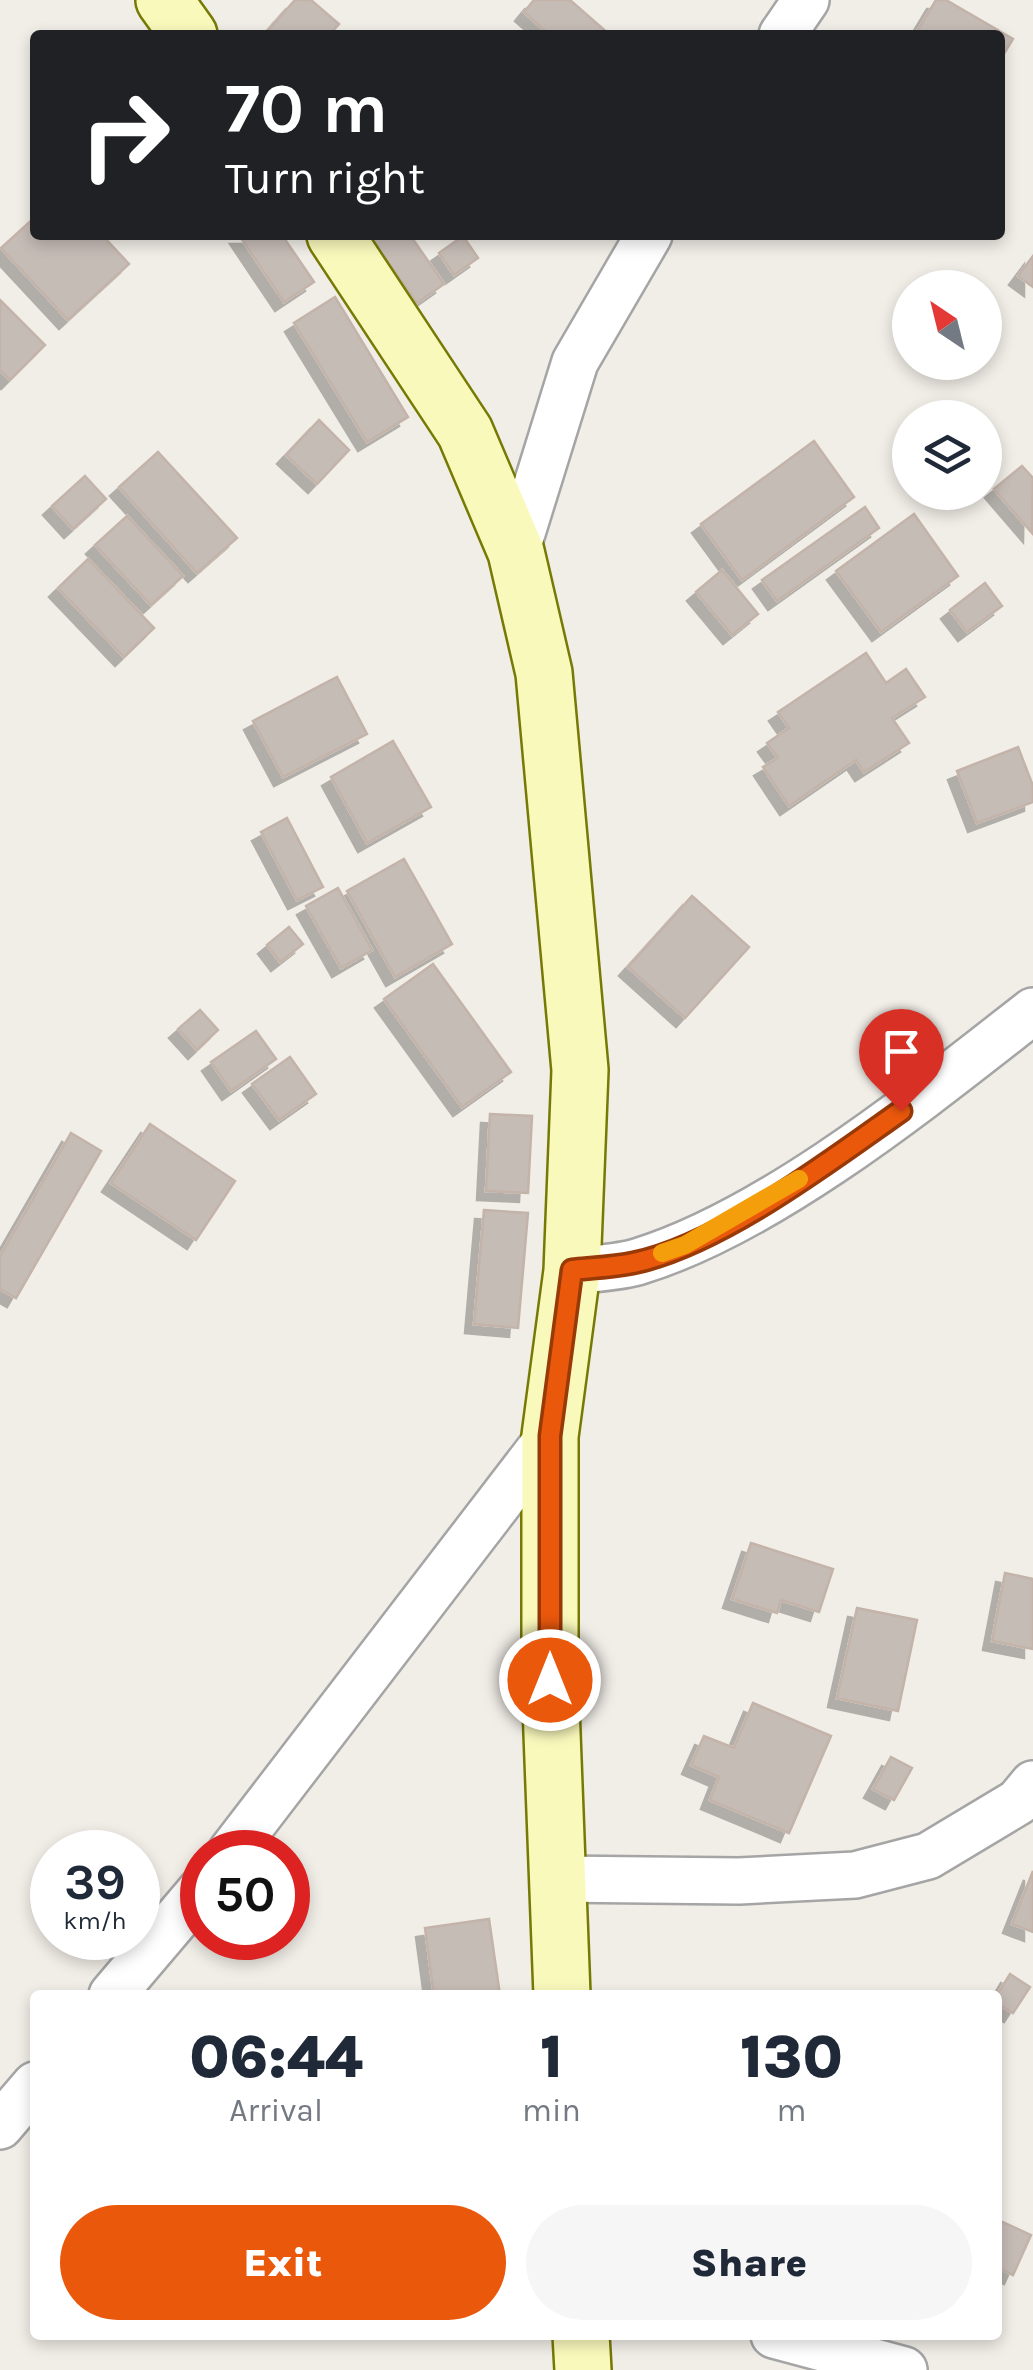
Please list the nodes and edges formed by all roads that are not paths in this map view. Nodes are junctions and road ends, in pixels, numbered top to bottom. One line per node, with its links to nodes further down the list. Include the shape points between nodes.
1 (164, 0): 3 (main road)
2 (806, 0): 4 (street)
3 (185, 30)
4 (785, 30)
5 (338, 240): 7 (main road, via 465,432)
6 (646, 240): 7 (street, via 575,362)
7 (516, 552): 9 (main road, via 544,673 580,1070)
8 (1033, 1011): 9 (street, via 844,1151 750,1210 636,1263)
9 (572, 1270): 10 (main road)
10 (550, 1436): 12 (street); 13 (main road)
11 (1033, 1784): 13 (street, via 1018,1802 928,1856 855,1875)
12 (248, 1830)
13 (556, 1879): 16 (main road)
14 (180, 1915): 15 (street)
15 (116, 1990)
16 (562, 1990)
17 (30, 2091): 18 (street)
18 (0, 2126)
19 (581, 2340): 21 (main road)
20 (793, 2340): 22 (street)
21 (583, 2370)
22 (904, 2370)

